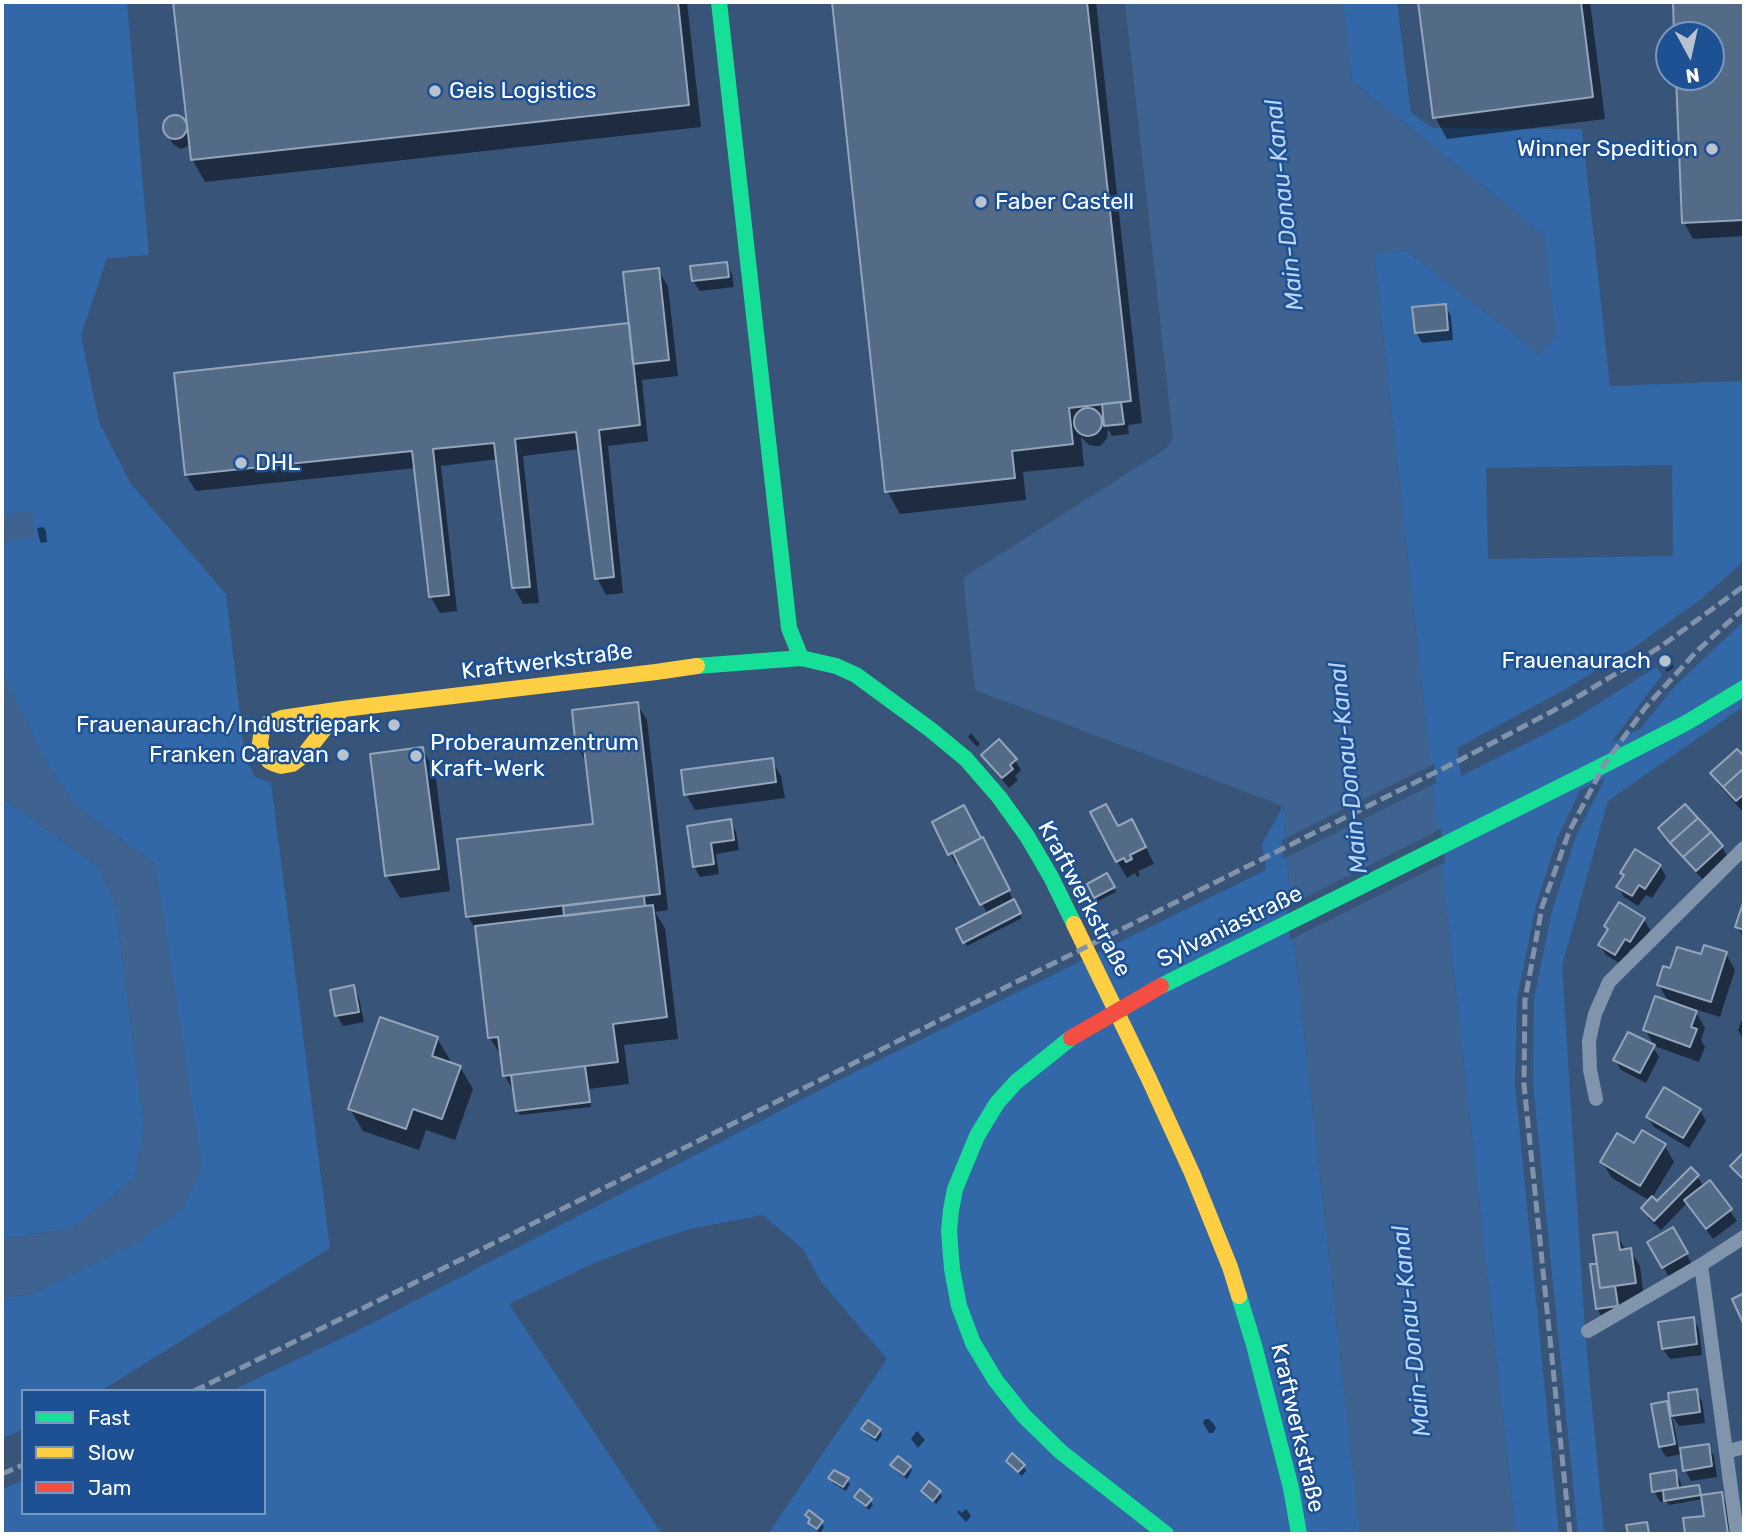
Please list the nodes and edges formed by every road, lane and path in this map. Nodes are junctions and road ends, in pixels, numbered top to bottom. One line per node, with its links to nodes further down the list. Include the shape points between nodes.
1 (719, 2): 2 (street, via 789,628)
2 (801, 658): 4 (street, Kraftwerkstraße, via 701,665); 13 (street, Kraftwerkstraße, via 856,675 966,759 1027,836 1052,879 1192,1173 1230,1267 1265,1383)
3 (1744, 688): 12 (street, Sylvaniastraße, bridge, via 1686,723 1501,818 1161,986 1071,1038 1016,1082 998,1103 971,1149 951,1210 954,1282 973,1343 1024,1416 1061,1452)
4 (343, 709): 4 (street, Kraftwerkstraße, via 273,721 262,730 261,750 275,764 292,764)
5 (1744, 848): 6 (street, via 1609,982 1589,1041)
6 (1596, 1099)
7 (1744, 1237): 8 (street)
8 (1701, 1265): 9 (street); 11 (street)
9 (1588, 1331)
10 (1744, 1447): 11 (street)
11 (1726, 1452): 14 (street)
12 (1166, 1534)
13 (1299, 1534)
14 (1737, 1534)

